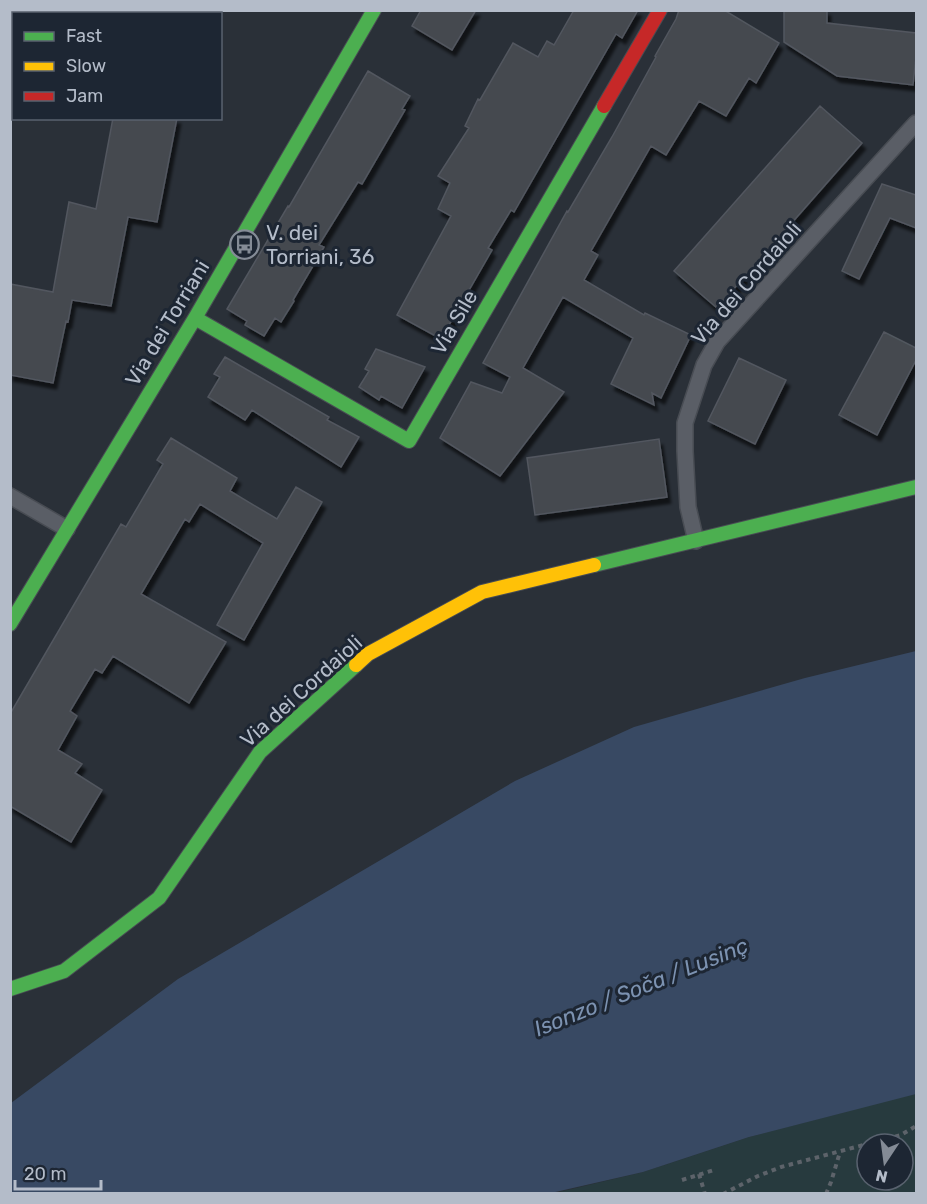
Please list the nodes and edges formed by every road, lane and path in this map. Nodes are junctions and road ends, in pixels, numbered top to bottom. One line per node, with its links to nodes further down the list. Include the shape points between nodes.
1 (374, 10): 4 (street, Via dei Torriani)
2 (660, 10): 4 (street, Via Sile, via 409,441)
3 (916, 123): 8 (lane, Via dei Cordaioli, via 717,342 704,365 685,423 688,507)
4 (195, 318): 7 (street, Via dei Torriani)
5 (916, 487): 8 (street, Via dei Cordaioli)
6 (10, 496): 7 (lane)
7 (68, 529): 9 (street, Via dei Torriani)
8 (696, 541): 10 (street, Via dei Cordaioli, via 482,592 368,654 260,752 159,898 64,970)
9 (10, 624)
10 (10, 989)
11 (855, 1147): 12 (path)
12 (840, 1151): 17 (path, via 781,1167); 18 (path)
13 (714, 1170): 14 (path)
14 (699, 1174): 15 (path); 16 (path)
15 (682, 1180)
16 (705, 1194)
17 (723, 1194)
18 (825, 1194)

